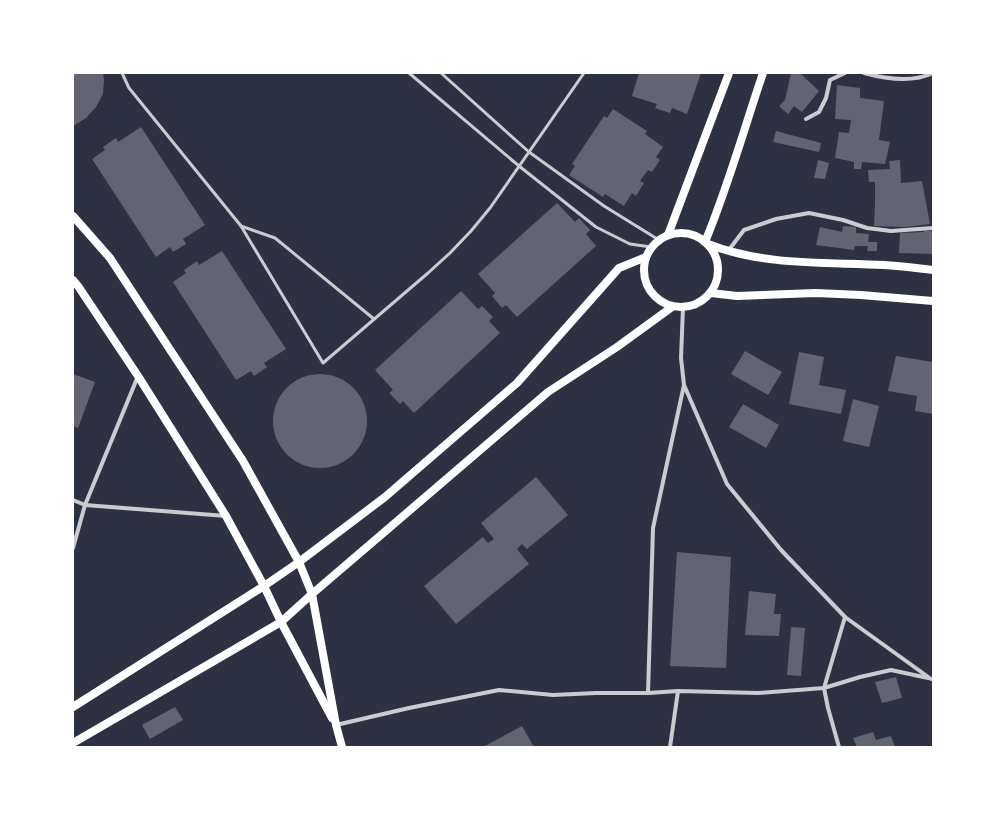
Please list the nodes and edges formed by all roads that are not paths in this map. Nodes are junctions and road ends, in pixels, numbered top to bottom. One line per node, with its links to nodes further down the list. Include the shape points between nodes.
1 (122, 73): 14 (lane, via 129,88)
2 (409, 73): 12 (lane)
3 (441, 73): 11 (lane)
4 (584, 73): 11 (lane)
5 (728, 73): 16 (main road)
6 (763, 73): 18 (main road)
7 (845, 73): 10 (street, via 830,80 826,98 819,112)
8 (864, 73): 9 (street, via 881,78 902,79)
9 (933, 73)
10 (806, 119)
11 (529, 152): 12 (lane); 17 (lane, via 604,206)
12 (519, 166): 19 (lane, via 596,227 630,244); 28 (lane, via 490,208 450,253)
13 (73, 216): 35 (main road, via 110,258 243,461)
14 (241, 226): 28 (lane, via 275,238); 28 (lane, via 323,363)
15 (933, 228): 20 (street, via 891,231 867,228 809,213 776,219 744,230)
16 (668, 235): 17 (main road); 18 (main road, via 690,234)
17 (659, 240): 19 (main road)
18 (707, 243): 20 (main road); 24 (main road, via 718,263 719,274)
19 (651, 247): 21 (main road)
20 (728, 251): 22 (main road, via 780,260)
21 (646, 257): 26 (main road, via 644,278 648,288 662,303); 35 (main road, via 619,268 517,383 385,497)
22 (933, 270)
23 (73, 280): 29 (main road)
24 (711, 293): 25 (main road, via 738,296 816,293); 27 (main road, via 694,306)
25 (933, 301)
26 (672, 307): 27 (main road); 37 (main road, via 548,392)
27 (683, 308): 30 (street, via 681,358)
28 (374, 319)
29 (138, 376): 32 (street); 33 (main road)
30 (684, 385): 38 (street, via 726,484 781,550); 43 (street, via 653,528)
31 (73, 500): 32 (street)
32 (85, 505): 33 (street); 34 (street)
33 (226, 516): 36 (main road)
34 (73, 548)
35 (298, 562): 36 (main road); 37 (main road)
36 (264, 586): 39 (main road); 44 (main road)
37 (312, 594): 39 (main road); 45 (main road)
38 (845, 617): 40 (street); 41 (street)
39 (281, 622): 45 (main road); 46 (main road)
40 (932, 679): 41 (street, via 891,670)
41 (824, 688): 42 (street, via 758,693); 49 (street)
42 (678, 691): 43 (street); 48 (street)
43 (648, 693): 45 (street, via 553,695 499,690)
44 (73, 707)
45 (336, 725): 47 (main road)
46 (73, 743)
47 (342, 747)
48 (670, 747)
49 (840, 747)

